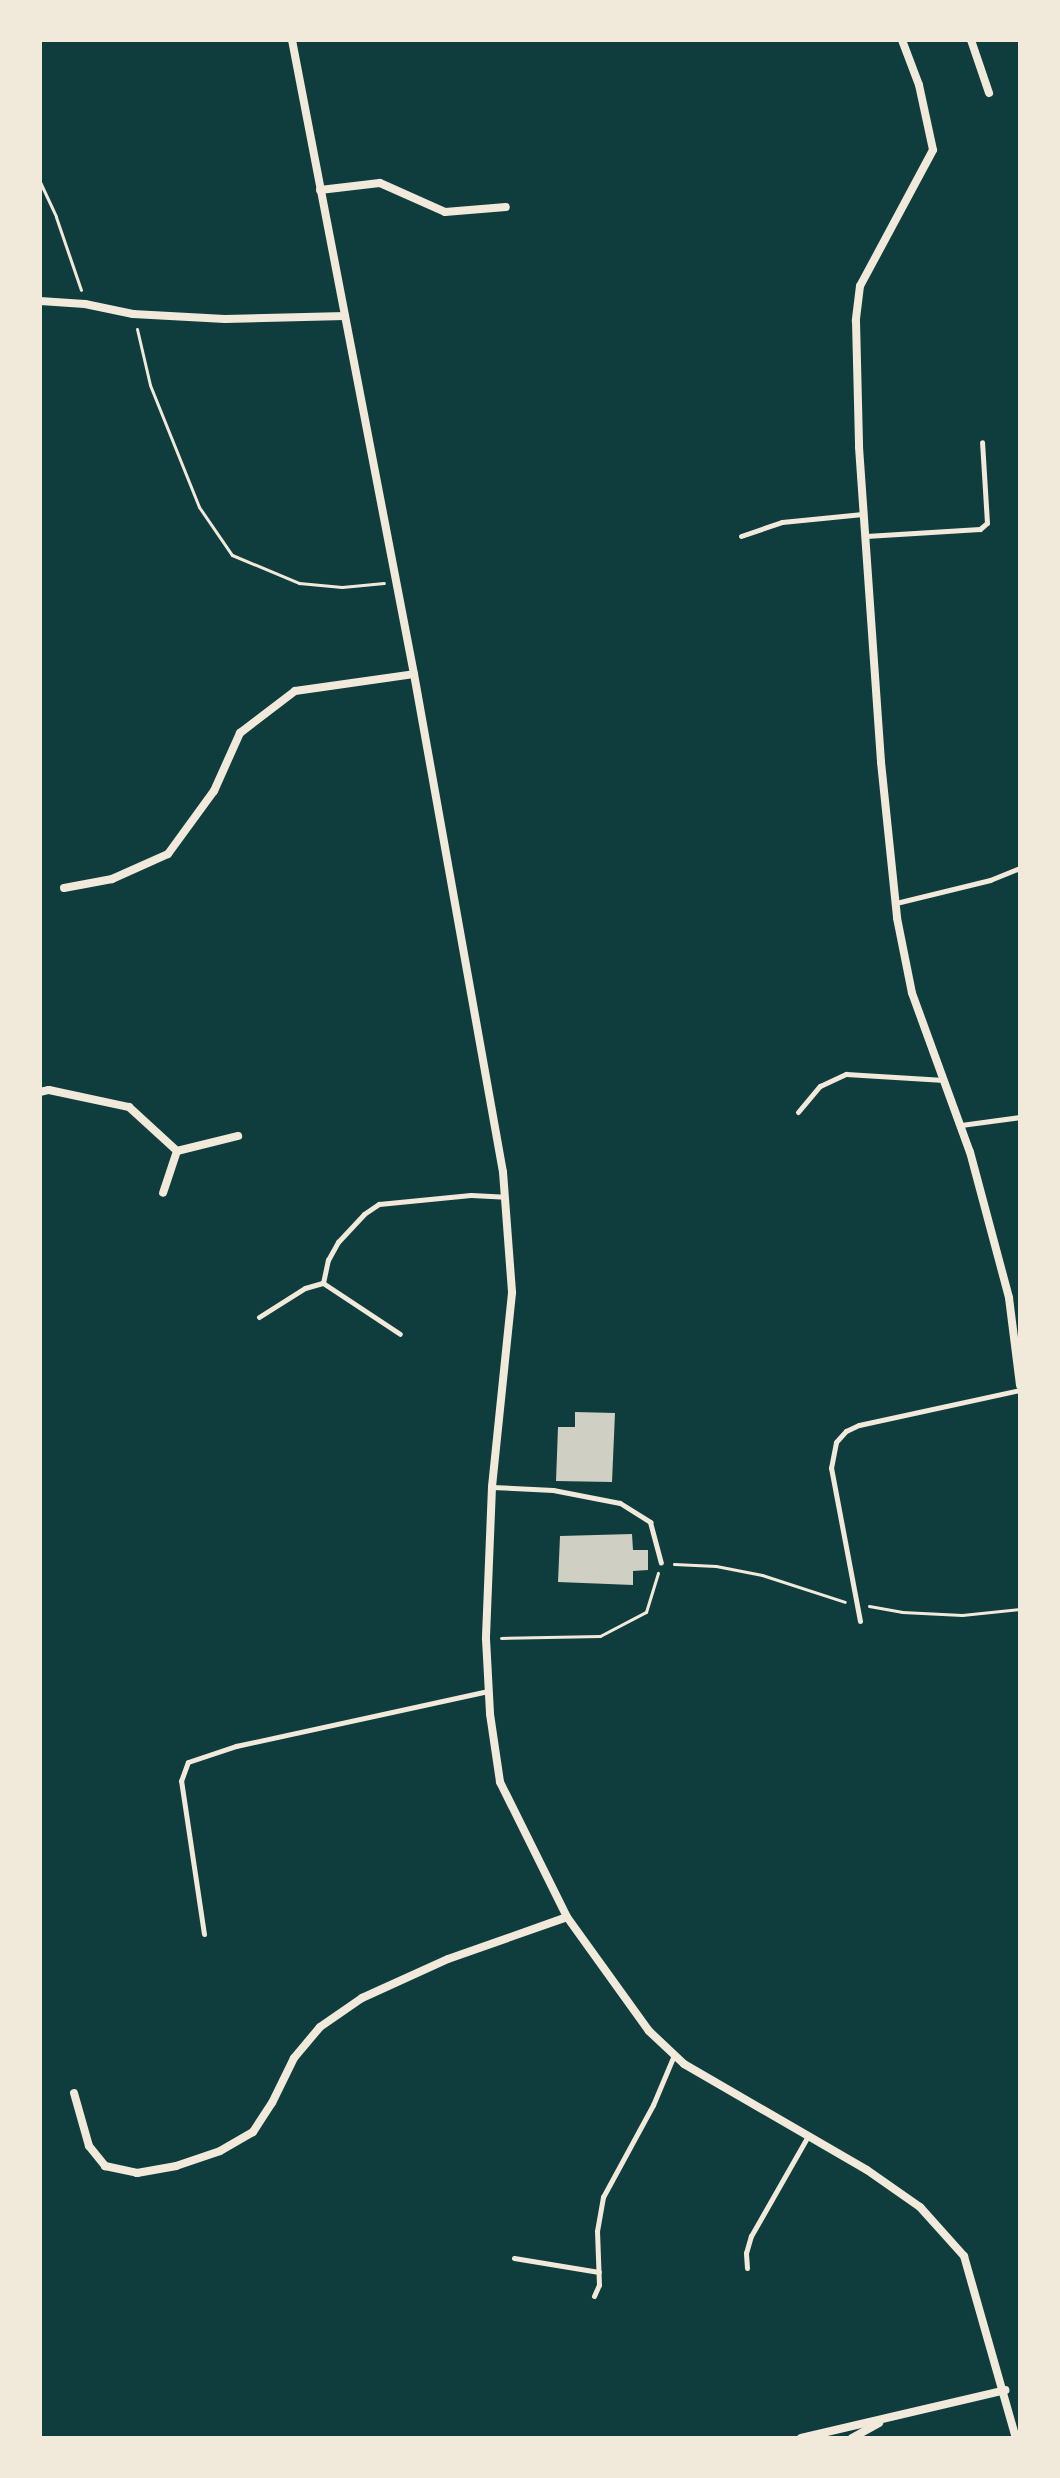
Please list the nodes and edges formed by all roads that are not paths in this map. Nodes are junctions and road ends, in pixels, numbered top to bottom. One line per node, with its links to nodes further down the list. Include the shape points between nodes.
1 (292, 40): 5 (street)
2 (902, 40): 10 (street, via 919,85 933,150 860,286 856,321)
3 (971, 40): 4 (street)
4 (989, 93)
5 (320, 190): 6 (street, via 380,183 445,212); 8 (street)
6 (506, 207)
7 (40, 301): 8 (street, via 225,319)
8 (345, 316): 13 (street)
9 (982, 442): 12 (lane, via 989,513 980,529)
10 (864, 514): 11 (lane, via 782,522); 12 (street)
11 (741, 536)
12 (865, 536): 16 (street)
13 (414, 674): 15 (street, via 295,691 240,733 214,791 168,854 112,879); 25 (street)
14 (1020, 868): 16 (lane)
15 (64, 888)
16 (895, 903): 17 (street, via 912,993)
17 (944, 1080): 19 (lane, via 846,1074 820,1086); 21 (street)
18 (40, 1092): 23 (street, via 129,1107)
19 (798, 1112)
20 (1020, 1117): 21 (lane)
21 (960, 1125): 29 (street, via 1009,1298)
22 (238, 1136): 23 (street)
23 (177, 1151): 24 (street)
24 (163, 1193)
25 (505, 1197): 26 (lane, via 379,1204 338,1242); 30 (street, via 512,1293)
26 (323, 1283): 27 (lane, via 305,1288); 28 (lane)
27 (259, 1317)
28 (400, 1334)
29 (1020, 1388): 32 (lane, via 859,1425 836,1442 831,1468)
30 (492, 1487): 31 (lane, via 553,1490 620,1503 650,1522); 33 (street)
31 (661, 1563)
32 (860, 1621)
33 (489, 1691): 34 (street, via 500,1782); 35 (lane, via 236,1746 188,1762 181,1781)
34 (567, 1917): 36 (street, via 649,2031); 37 (street, via 448,1959 362,1998 320,2027 294,2058 253,2132 220,2151 137,2173 105,2166 89,2146)
35 (204, 1934)
36 (674, 2055): 38 (street); 41 (lane, via 603,2197 597,2231)
37 (74, 2093)
38 (807, 2138): 40 (lane, via 751,2236); 43 (street, via 920,2207 964,2256)
39 (514, 2258): 41 (lane)
40 (747, 2268)
41 (599, 2272): 42 (lane)
42 (594, 2296)
43 (1005, 2390): 44 (street); 47 (street)
44 (889, 2417): 45 (street); 46 (street)
45 (801, 2438)
46 (852, 2438)
47 (1016, 2438)

